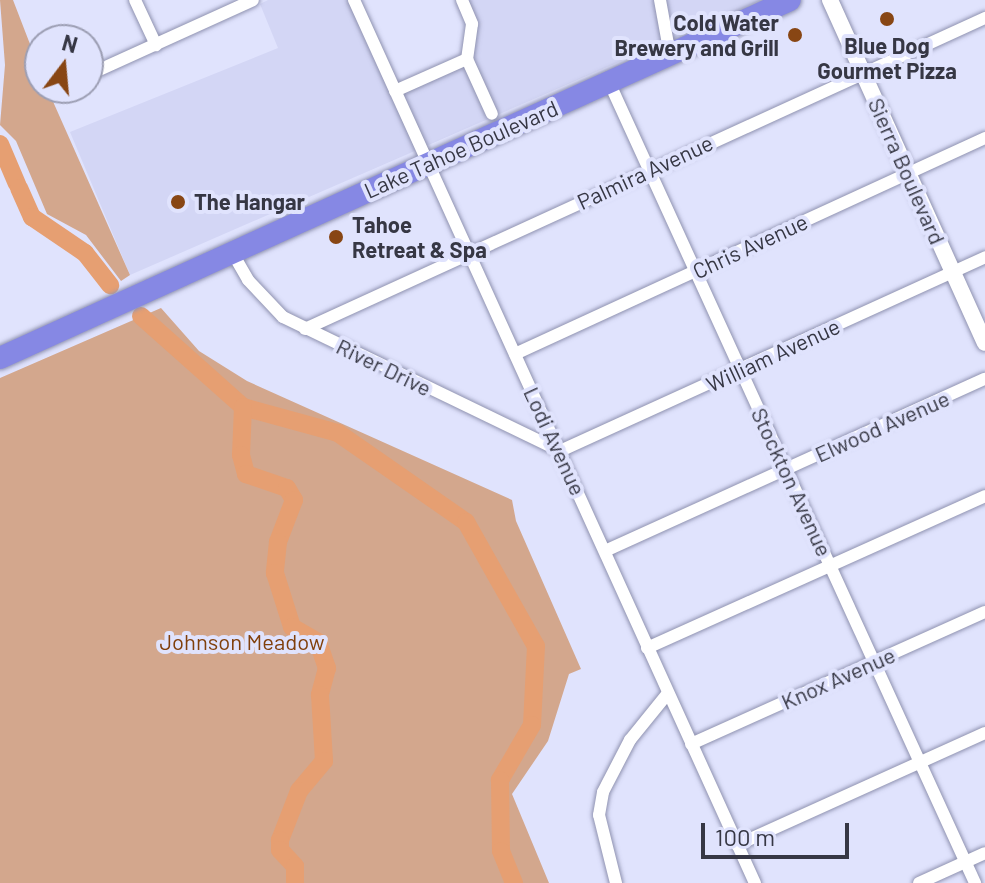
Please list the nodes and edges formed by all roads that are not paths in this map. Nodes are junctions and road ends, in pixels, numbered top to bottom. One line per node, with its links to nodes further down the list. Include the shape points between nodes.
1 (135, 0): 9 (street)
2 (253, 0): 9 (street)
3 (354, 0): 15 (street, Lodi Avenue)
4 (462, 0): 11 (street, via 472,24)
5 (660, 0): 10 (street)
6 (790, 0): 10 (highway, Lake Tahoe Boulevard)
7 (830, 0): 13 (street, Sierra Boulevard)
8 (985, 18): 13 (street, Palmira Avenue)
9 (156, 45): 12 (street)
10 (670, 55): 14 (highway, Lake Tahoe Boulevard)
11 (467, 59): 15 (street); 16 (street)
12 (104, 68)
13 (863, 73): 19 (street, Palmira Avenue); 20 (street, Sierra Boulevard)
14 (609, 82): 18 (highway, Lake Tahoe Boulevard); 19 (street, Stockton Avenue)
15 (395, 91): 18 (street, Lodi Avenue)
16 (492, 114)
17 (985, 138): 20 (street, Chris Avenue)
18 (428, 164): 21 (highway, Lake Tahoe Boulevard); 22 (street, Lodi Avenue)
19 (649, 170): 22 (street, Palmira Avenue); 24 (street, Stockton Avenue)
20 (909, 173): 24 (street, Chris Avenue); 25 (street, Sierra Boulevard)
21 (232, 252): 26 (street, River Drive, via 265,301); 29 (highway, Lake Tahoe Boulevard)
22 (470, 255): 26 (street, Palmira Avenue); 28 (street, Lodi Avenue)
23 (985, 257): 25 (street, William Avenue)
24 (695, 270): 28 (street, Chris Avenue); 30 (street, Stockton Avenue)
25 (953, 272): 27 (street, Sierra Boulevard); 30 (street, William Avenue)
26 (305, 329): 32 (street, River Drive)
27 (985, 343)
28 (515, 354): 32 (street, Lodi Avenue)
29 (0, 358)
30 (741, 370): 32 (street, William Avenue); 33 (street, Stockton Avenue)
31 (985, 379): 33 (street, Elwood Avenue)
32 (560, 451): 35 (street, Lodi Avenue)
33 (786, 469): 35 (street, Elwood Avenue); 36 (street, Stockton Avenue)
34 (985, 496): 36 (street)
35 (605, 551): 38 (street, Lodi Avenue)
36 (830, 565): 38 (street); 39 (street, Stockton Avenue)
37 (985, 612): 39 (street, Knox Avenue)
38 (647, 648): 40 (street, Lodi Avenue)
39 (872, 663): 42 (street, Knox Avenue); 43 (street, Stockton Avenue)
40 (668, 693): 42 (street, Lodi Avenue); 47 (street, via 630,740 603,792 599,815)
41 (985, 733): 43 (street)
42 (691, 744): 44 (street, Lodi Avenue)
43 (919, 762): 44 (street); 46 (street, Stockton Avenue)
44 (737, 845): 48 (street, Lodi Avenue)
45 (985, 853): 46 (street)
46 (965, 862): 49 (street); 50 (street, Stockton Avenue)
47 (616, 883)
48 (755, 883)
49 (919, 883)
50 (975, 883)

